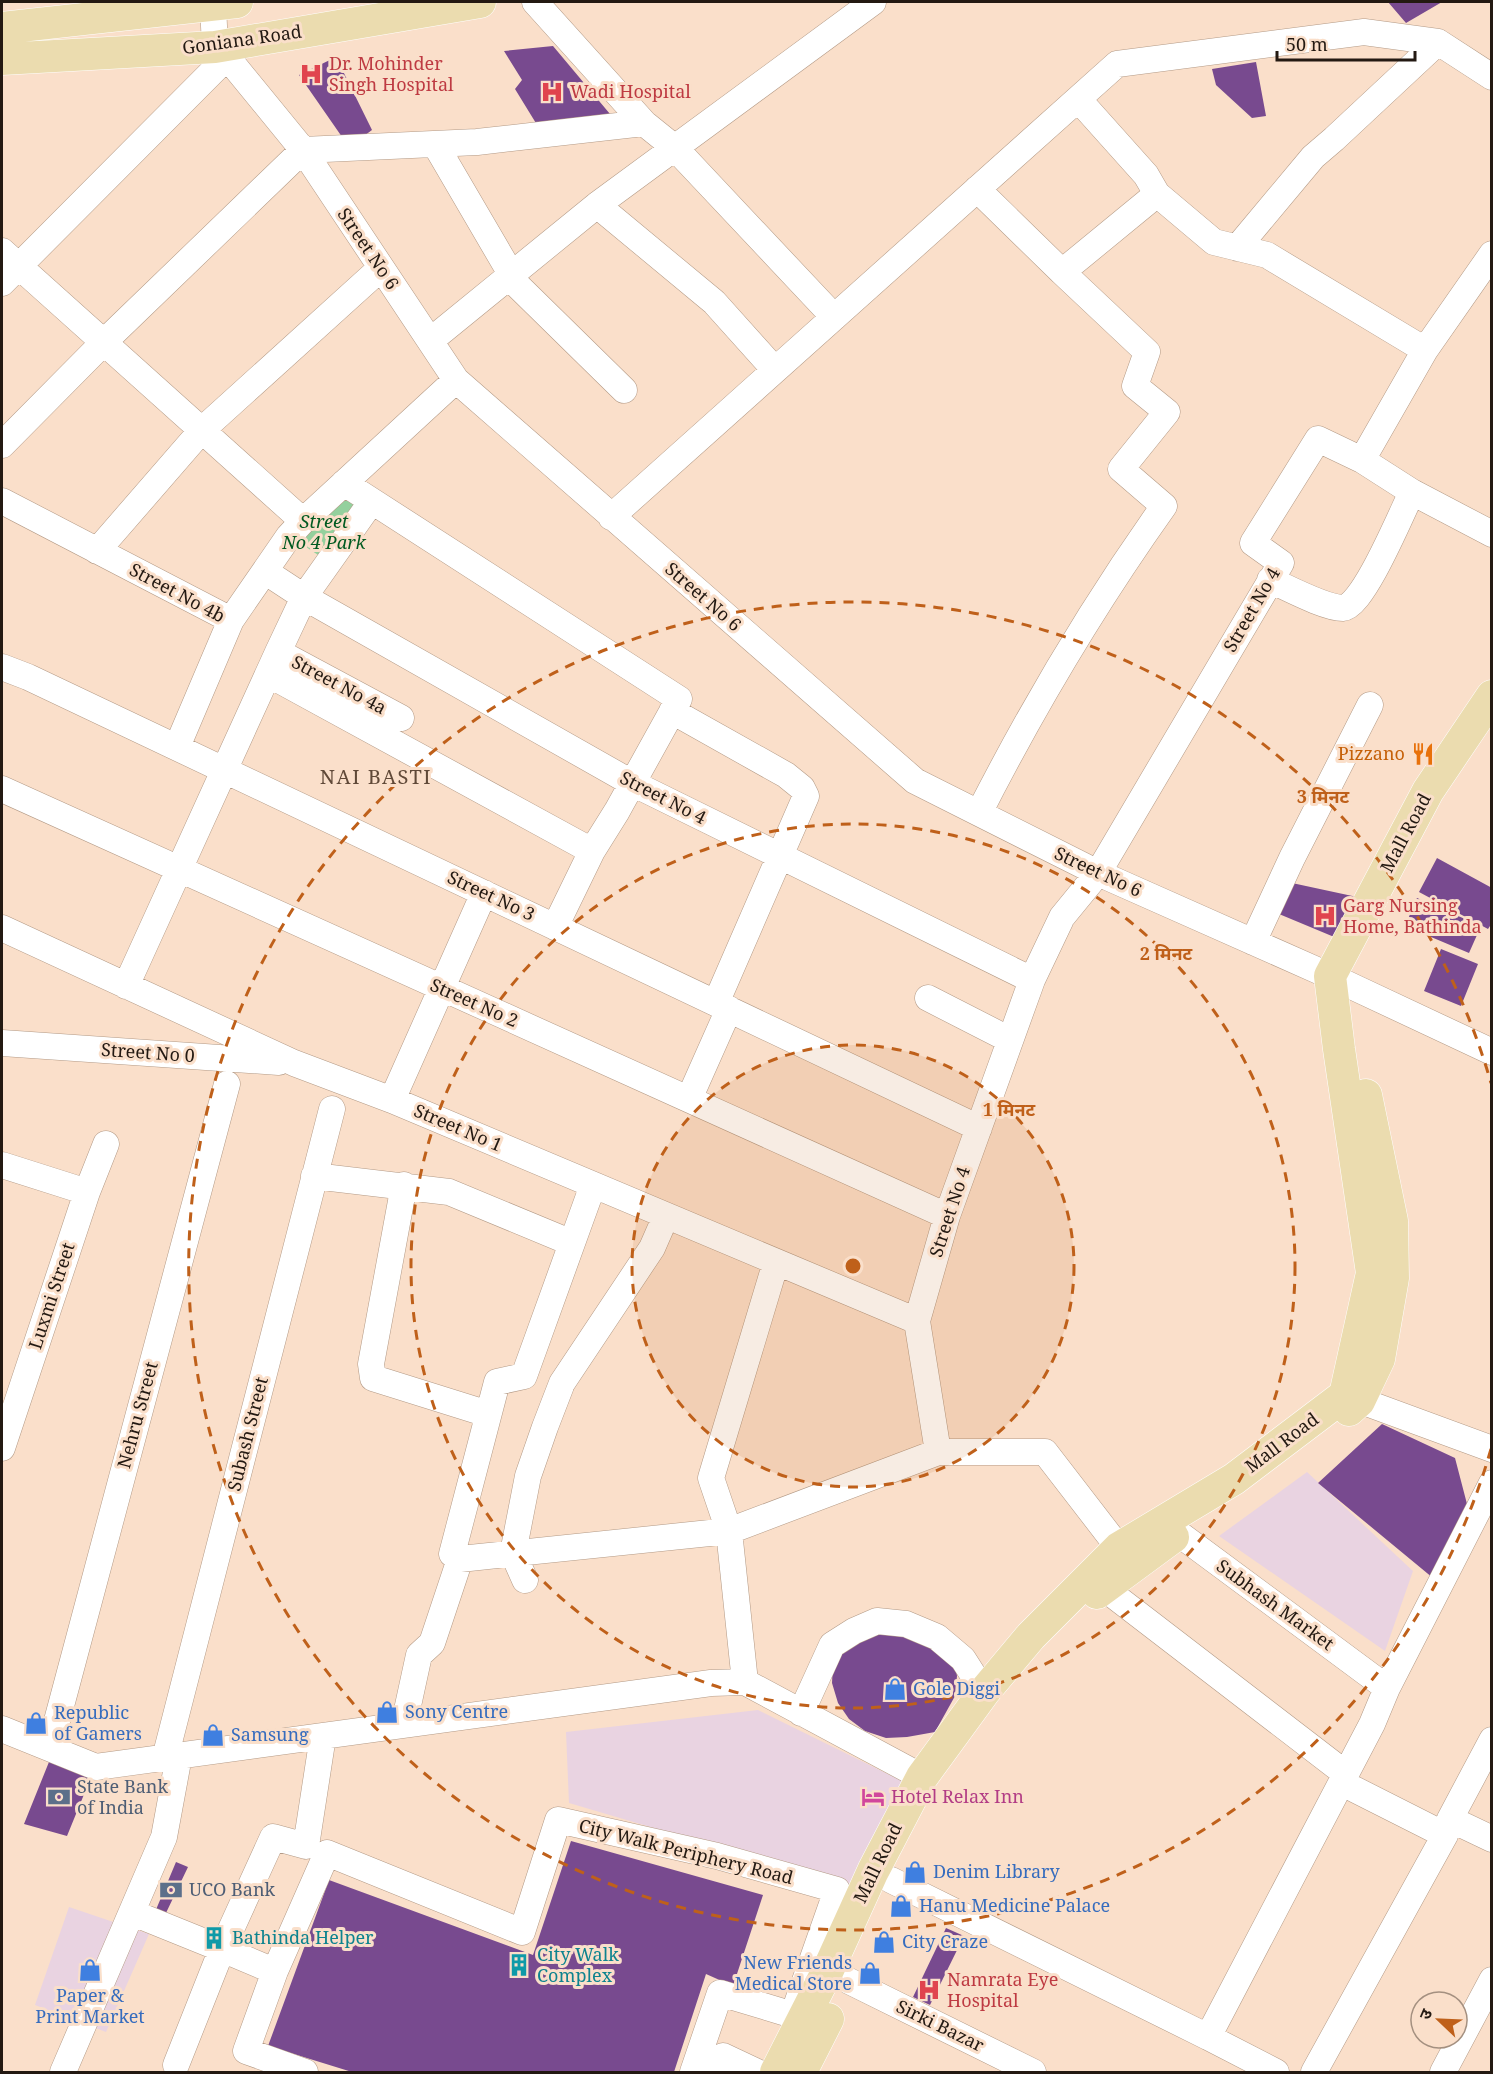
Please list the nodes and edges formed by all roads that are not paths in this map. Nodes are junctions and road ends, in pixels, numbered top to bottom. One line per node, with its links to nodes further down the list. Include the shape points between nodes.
1 (480, 2): 8 (main road, Goniana Road)
2 (535, 2): 12 (street)
3 (873, 2): 14 (street)
4 (225, 3): 5 (main road); 8 (street)
5 (129, 7): 6 (main road)
6 (2, 28)
7 (1438, 42): 10 (street); 11 (street, via 1364,32 1117,64); 19 (street, via 1313,156)
8 (221, 52): 9 (main road, Goniana Road); 15 (street, Street No 6); 21 (street)
9 (2, 59)
10 (1491, 77)
11 (1078, 99): 16 (street); 17 (street, via 1146,176)
12 (644, 123): 13 (street); 14 (street)
13 (435, 144): 15 (street); 24 (street)
14 (675, 148): 18 (street); 25 (street)
15 (303, 150): 22 (street, Street No 6); 27 (street)
16 (977, 189): 23 (street); 25 (street)
17 (1157, 194): 19 (street, via 1214,242); 23 (street)
18 (597, 205): 24 (street); 29 (street, via 714,302)
19 (1237, 248): 28 (street, via 1267,255)
20 (1491, 254): 28 (street)
21 (7, 266): 27 (street)
22 (381, 268): 26 (street, Street No 6); 32 (street)
23 (1062, 272): 58 (street, via 1148,352 1135,386 1167,412 1121,469 1164,506 1130,553 1016,739)
24 (511, 275): 26 (street); 31 (street)
25 (834, 317): 29 (street)
26 (430, 341): 30 (street, Street No 6)
27 (104, 342): 32 (street); 33 (street)
28 (1425, 350): 34 (street)
29 (775, 370): 39 (street)
30 (456, 380): 35 (street); 39 (street, Street No 6)
31 (624, 390)
32 (202, 430): 40 (street); 42 (street)
33 (2, 445)
34 (1362, 460): 36 (street); 44 (street, Street No 4, via 1318,439 1253,543 1281,563)
35 (344, 483): 38 (street); 40 (street)
36 (1412, 492): 41 (street); 44 (street, via 1368,585 1354,603 1345,608 1331,606)
37 (2, 501): 42 (street, Street No 4b)
38 (372, 501): 45 (street); 51 (street, via 679,699)
39 (611, 517): 58 (street, Street No 6, via 915,781)
40 (303, 520): 43 (street)
41 (1491, 534)
42 (98, 551): 46 (street, Street No 4b)
43 (266, 572): 45 (street, Street No 4); 46 (street)
44 (1270, 580): 62 (street, Street No 4)
45 (304, 597): 47 (street); 56 (street, Street No 4)
46 (231, 620): 54 (street, Street No 4b)
47 (273, 663): 52 (street, Street No 4a); 55 (street); 59 (street)
48 (2, 667): 54 (street, Street No 3)
49 (1491, 696): 68 (main road, Mall Road, via 1428,791)
50 (1370, 705): 66 (street)
51 (672, 711): 56 (street); 60 (street, via 802,788 806,796)
52 (401, 718)
53 (1491, 723): 68 (main road, via 1457,775)
54 (177, 747): 55 (street, Street No 3)
55 (224, 770): 61 (street); 63 (street, Street No 3)
56 (632, 783): 59 (street); 60 (street, Street No 4)
57 (2, 789): 61 (street, Street No 2)
58 (979, 813): 62 (street, Street No 6)
59 (592, 851): 64 (street)
60 (780, 856): 67 (street, Street No 4); 72 (street)
61 (178, 869): 69 (street); 70 (street, Street No 2)
62 (1098, 873): 66 (street, Street No 6); 67 (street, Street No 4, via 1062,917)
63 (484, 893): 64 (street, Street No 3); 70 (street)
64 (555, 927): 72 (street, Street No 3)
65 (2, 928): 69 (street, Street No 1)
66 (1253, 942): 68 (street, Street No 6)
67 (1032, 980): 73 (street, Street No 4)
68 (1340, 981): 75 (street, Street No 6); 93 (main road, via 1339,1049 1372,1273)
69 (126, 986): 76 (street, Street No 1)
70 (441, 988): 78 (street); 79 (street, Street No 2)
71 (928, 998): 73 (street)
72 (723, 1006): 79 (street); 81 (street, Street No 3)
73 (1010, 1040): 81 (street, Street No 4)
74 (2, 1043): 76 (street, Street No 0)
75 (1491, 1052)
76 (294, 1063): 78 (street, Street No 1)
77 (227, 1084): 114 (street, Nehru Street)
78 (392, 1100): 86 (street, Street No 1)
79 (689, 1100): 89 (street, Street No 2)
80 (332, 1109): 84 (street, Subash Street)
81 (979, 1128): 89 (street, Street No 4)
82 (106, 1144): 87 (street, Luxmi Street)
83 (2, 1165): 87 (street)
84 (314, 1176): 85 (street); 115 (street, Subash Street)
85 (404, 1185): 90 (street, via 449,1192); 94 (street, via 371,1364 373,1378)
86 (592, 1185): 88 (street, Street No 1); 90 (street)
87 (87, 1192): 95 (street, Luxmi Street)
88 (666, 1216): 91 (street, Street No 1); 102 (street, via 652,1248 562,1383 528,1476)
89 (947, 1216): 92 (street, Street No 4)
90 (572, 1243): 94 (street, via 524,1376 497,1382)
91 (776, 1262): 92 (street, Street No 1); 100 (street, via 711,1478)
92 (917, 1321): 97 (street, Street No 4)
93 (1352, 1398): 96 (street); 99 (main road, Mall Road, via 1234,1479)
94 (488, 1414): 103 (street, via 452,1554)
95 (2, 1448)
96 (1491, 1449)
97 (938, 1452): 100 (street); 101 (street, via 1046,1452)
98 (1491, 1483): 107 (street)
99 (1171, 1528): 101 (main road, Mall Road); 105 (main road); 107 (street, Subhash Market)
100 (729, 1531): 102 (street); 106 (street)
101 (1119, 1548): 105 (main road, Mall Road)
102 (513, 1553): 103 (street); 104 (street)
103 (460, 1559): 110 (street, via 432,1643 419,1654)
104 (525, 1580)
105 (1098, 1582): 108 (main road, Mall Road, via 1031,1636); 117 (street); 120 (main road, via 1034,1653 941,1782)
106 (745, 1682): 109 (street); 110 (street, via 711,1683)
107 (1387, 1688): 117 (street)
108 (984, 1692): 109 (street, via 963,1659 937,1637 906,1624 877,1620 832,1645); 116 (main road, Mall Road)
109 (801, 1713): 116 (street)
110 (404, 1724): 112 (street)
111 (2, 1729): 114 (street)
112 (324, 1736): 115 (street); 122 (street, via 316,1849 273,1836)
113 (1491, 1740): 118 (street)
114 (50, 1747): 115 (street, via 96,1767)
115 (172, 1757): 121 (street, Subash Street, via 164,1837)
116 (922, 1777): 124 (main road, Mall Road, via 873,1871)
117 (1344, 1779): 118 (street); 126 (street)
118 (1448, 1827): 119 (street); 137 (street)
119 (1491, 1839)
120 (891, 1880): 124 (main road); 126 (street)
121 (133, 1912): 122 (street); 128 (street, Subash Street)
122 (222, 1949): 123 (street); 127 (street)
123 (274, 1971)
124 (829, 1972): 129 (street, City Walk Periphery Road, via 837,1890 717,1856 558,1821 522,1932 327,1853 275,1971 246,2051); 130 (street, City Walk Periphery Road, via 793,2015 720,1993); 133 (main road, Mall Road); 134 (main road); 135 (street, Sirki Bazar)
125 (1491, 1980): 138 (street)
126 (1208, 2037): 136 (street)
127 (176, 2065)
128 (63, 2073)
129 (305, 2073)
130 (693, 2073)
131 (718, 2073): 132 (street, via 723,2056)
132 (757, 2073)
133 (776, 2073)
134 (801, 2073)
135 (1033, 2073)
136 (1276, 2073)
137 (1314, 2073)
138 (1443, 2073)

